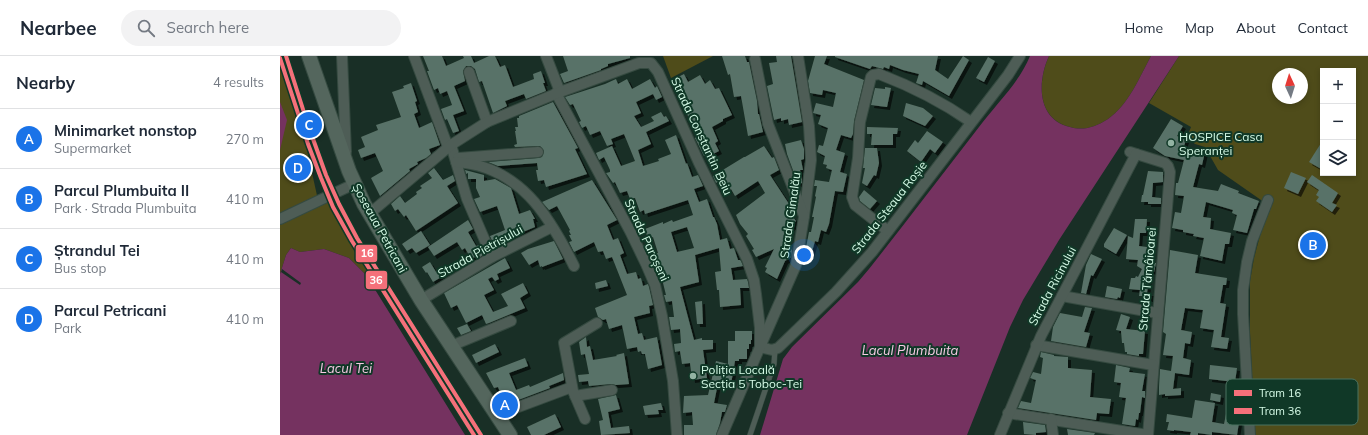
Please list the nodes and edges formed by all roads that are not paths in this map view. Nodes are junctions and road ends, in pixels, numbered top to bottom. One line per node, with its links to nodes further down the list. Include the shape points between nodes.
1 (309, 56): 17 (main road, Șoseaua Petricani)
2 (342, 56): 17 (street)
3 (414, 56): 13 (street)
4 (546, 56): 10 (street, Strada Paroșeni)
5 (798, 56): 21 (street, Strada Gimalău, via 809,126 811,160)
6 (1020, 56): 12 (street, Strada Steaua Roșie)
7 (756, 59): 21 (street, via 772,137)
8 (638, 60): 10 (street, Strada Constantin Beiu); 29 (street, Strada Constantin Beiu, via 651,63 658,72 699,163 747,259 754,280)
9 (469, 72): 11 (street)
10 (558, 92): 11 (street, Strada Constantin Beiu); 48 (street, Strada Paroșeni, via 632,233 655,285 673,381)
11 (487, 122): 13 (street, Strada Constantin Beiu)
12 (971, 122): 24 (street, Strada Steaua Roșie); 24 (street, via 919,90 879,74 871,77 860,122 852,197 855,205)
13 (449, 146): 16 (street); 20 (street, Strada Constantin Beiu)
14 (538, 152): 16 (street)
15 (1133, 153): 27 (street, Strada Ricinului); 31 (street, Strada Tămâioarei, via 1165,163 1170,172)
16 (455, 160): 23 (street, via 487,168 515,182 533,199); 25 (street, via 467,199)
17 (346, 162): 18 (main road, Șoseaua Petricani)
18 (354, 184): 20 (main road, Șoseaua Petricani); 22 (street)
19 (1268, 200): 39 (street, via 1252,241 1243,290)
20 (369, 214): 28 (main road, Șoseaua Petricani)
21 (804, 216): 30 (street, Strada Gimalău, via 796,265)
22 (280, 219)
23 (552, 227): 25 (street, Strada Pietrișului); 26 (street)
24 (888, 232): 37 (street, Strada Steaua Roșie, via 836,292)
25 (492, 257): 28 (street, Strada Pietrișului)
26 (574, 266)
27 (1062, 296): 31 (street); 34 (street, Strada Ricinului)
28 (421, 300): 35 (main road, Șoseaua Petricani)
29 (758, 312): 30 (street); 36 (street, Strada Constantin Beiu)
30 (775, 313): 36 (street, Strada Gimalău)
31 (1157, 313): 38 (street, Strada Tămâioarei)
32 (511, 321): 35 (street)
33 (597, 323): 41 (street, via 564,344)
34 (1036, 345): 38 (street); 42 (street, Strada Ricinului)
35 (451, 346): 43 (main road, Șoseaua Petricani)
36 (760, 347): 37 (street); 49 (street, Strada Constantin Beiu)
37 (775, 349): 50 (lane, via 774,364)
38 (1153, 365): 53 (street, Strada Tămâioarei)
39 (1247, 379)
40 (612, 390): 41 (street)
41 (574, 392): 43 (street); 44 (street)
42 (1008, 413): 45 (street); 51 (street, Strada Ricinului)
43 (496, 415): 47 (main road, Șoseaua Petricani)
44 (585, 419)
45 (1052, 419): 52 (street); 53 (street)
46 (1249, 425): 54 (street)
47 (510, 435)
48 (676, 435)
49 (722, 435)
50 (750, 435)
51 (1000, 435)
52 (1053, 435)
53 (1148, 435)
54 (1250, 435)

